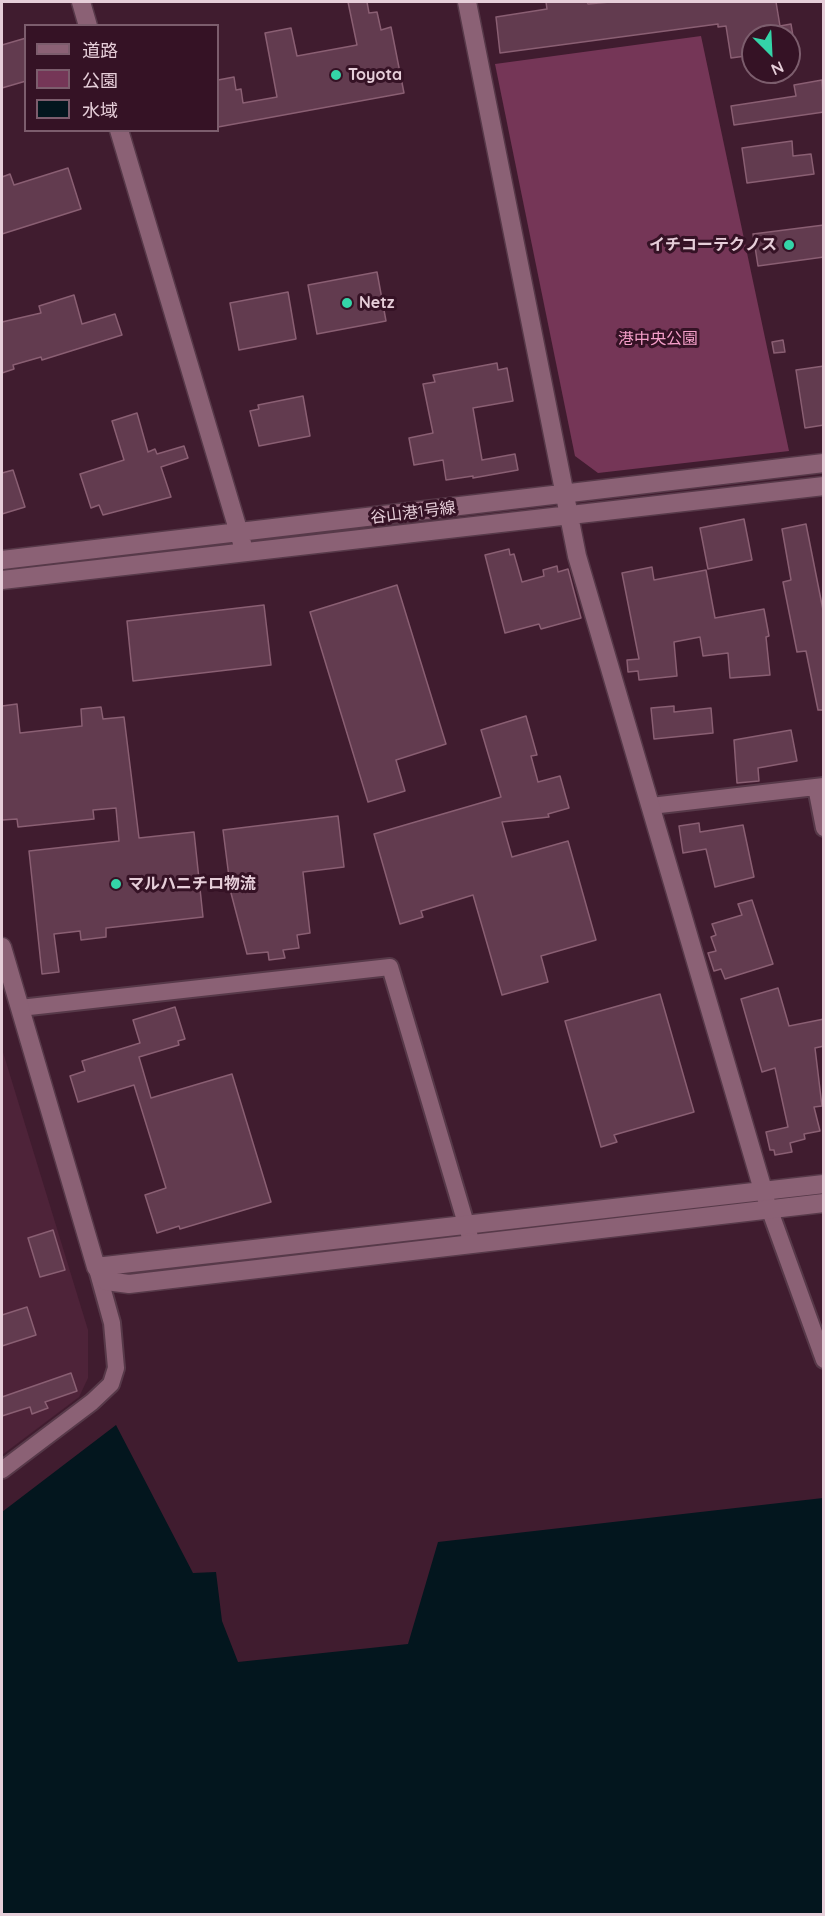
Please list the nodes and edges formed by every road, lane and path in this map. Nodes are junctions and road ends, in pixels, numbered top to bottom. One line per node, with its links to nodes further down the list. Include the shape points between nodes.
1 (81, 2): 3 (street)
2 (467, 2): 7 (street)
3 (87, 24)
4 (120, 132): 9 (street)
5 (824, 463): 7 (street, 谷山港1号線)
6 (824, 486): 8 (street, 谷山港1号線)
7 (566, 495): 8 (street); 9 (street, 谷山港1号線)
8 (569, 515): 10 (street, 谷山港1号線); 14 (street, via 577,556)
9 (239, 533): 10 (street); 11 (street, 谷山港1号線)
10 (244, 552): 12 (street, 谷山港1号線)
11 (2, 560)
12 (2, 580)
13 (820, 787): 14 (street); 15 (street)
14 (651, 806): 19 (street)
15 (824, 828)
16 (2, 947): 17 (street)
17 (20, 1008): 22 (street, via 390,967); 24 (street)
18 (824, 1184): 19 (street)
19 (764, 1191): 21 (street); 22 (street)
20 (824, 1203): 21 (street)
21 (769, 1210): 23 (street); 25 (street)
22 (466, 1223): 23 (street); 24 (street)
23 (472, 1244): 24 (street, via 129,1284 105,1281)
24 (96, 1267): 26 (street, via 112,1323 116,1368 111,1384)
25 (824, 1360)
26 (2, 1470)

